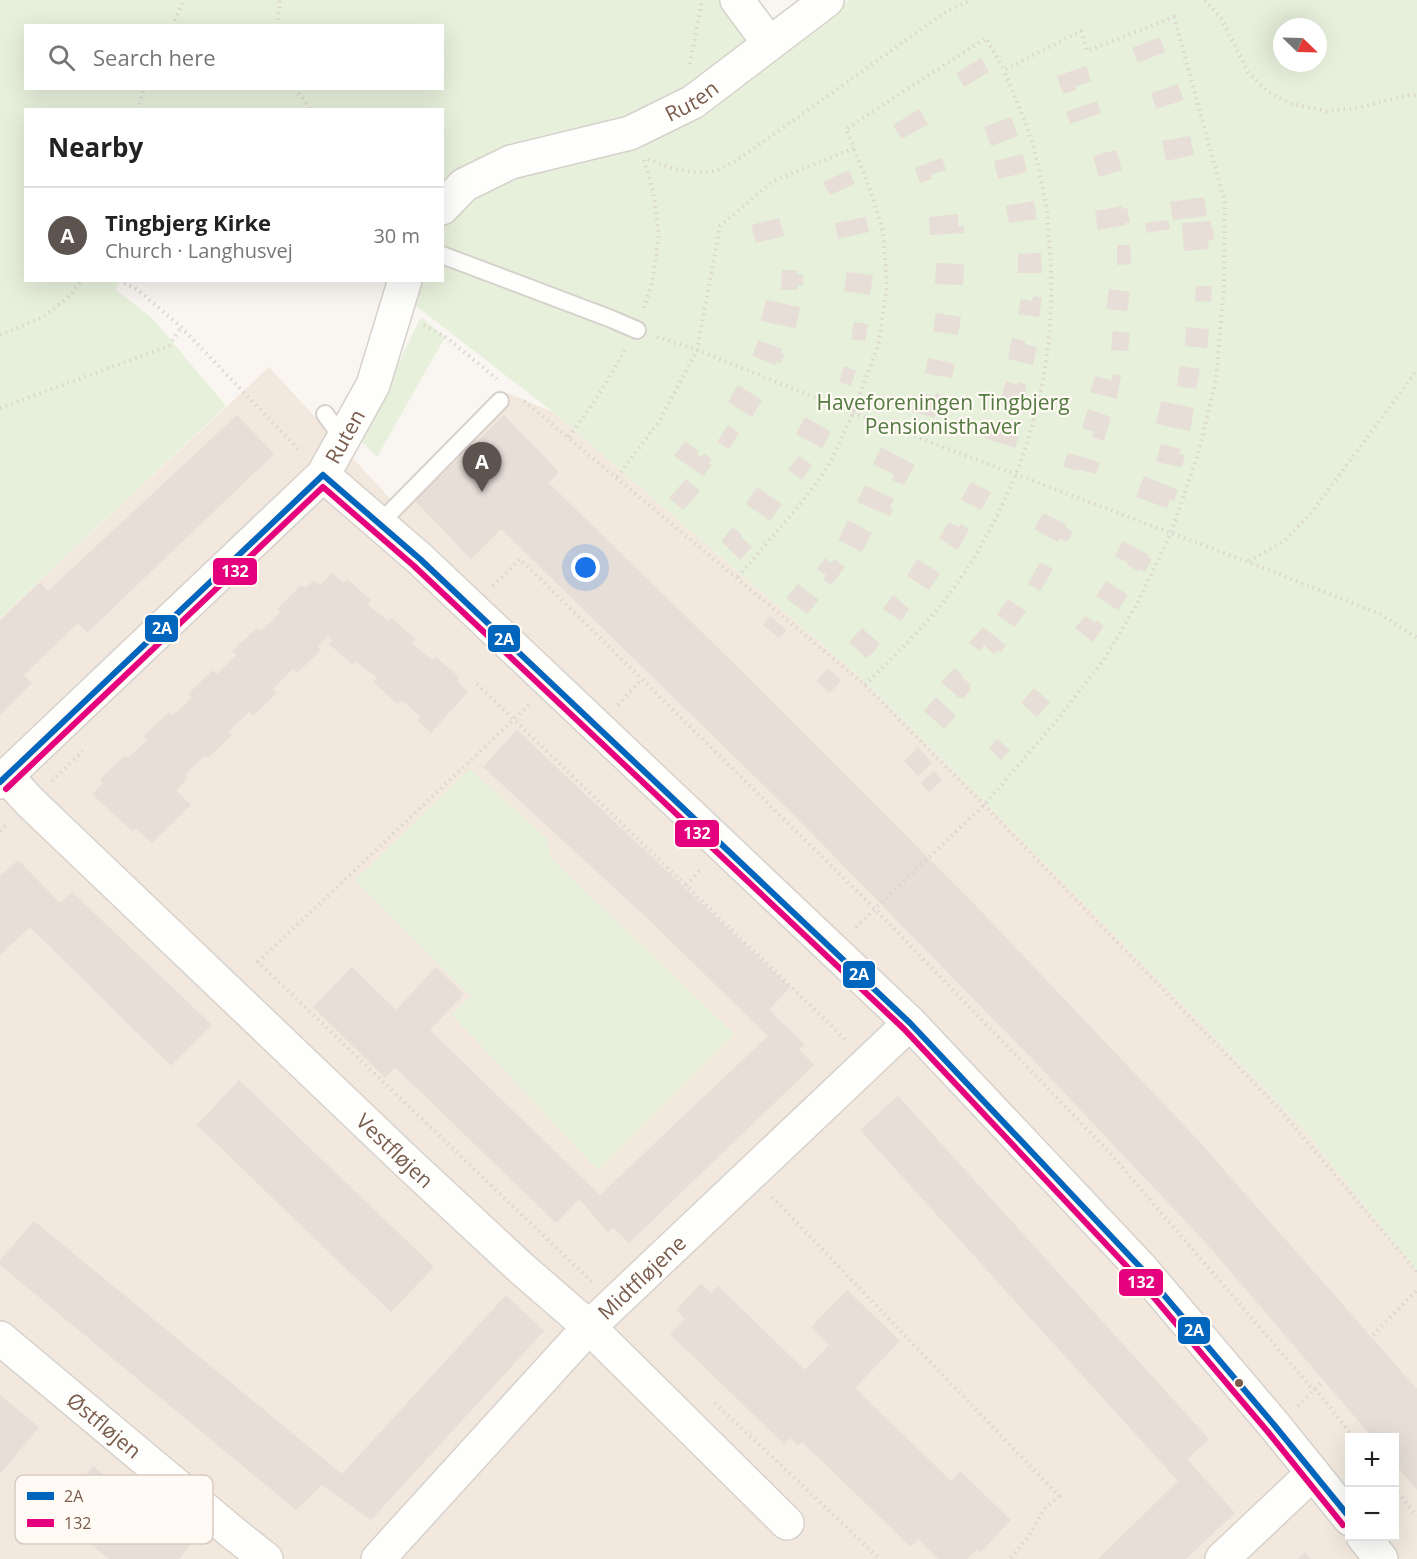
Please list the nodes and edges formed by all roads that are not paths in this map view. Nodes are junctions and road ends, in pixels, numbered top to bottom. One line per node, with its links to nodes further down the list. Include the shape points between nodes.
1 (737, 0): 3 (street)
2 (827, 0): 3 (street, Ruten)
3 (769, 44): 4 (street, Ruten, via 693,102 630,133 511,162 464,185)
4 (444, 206)
5 (444, 256): 7 (lane)
6 (401, 295): 9 (street, Ruten, via 373,386 334,427)
7 (637, 330)
8 (500, 400): 10 (lane)
9 (323, 475): 10 (street); 11 (street, Ruten)
10 (379, 524): 12 (street)
11 (3, 779): 13 (street, Vestfløjen, via 521,1268)
12 (910, 1023): 13 (street, Midtfløjene); 15 (street, via 1141,1269)
13 (589, 1327): 19 (street, Vestfløjen); 21 (street, Midtfløjene)
14 (0, 1338): 16 (street, Østfløjen)
15 (1313, 1473): 17 (street); 23 (street)
16 (164, 1475)
17 (1345, 1513)
18 (213, 1516): 22 (street, Østfløjen)
19 (787, 1523)
20 (1367, 1541): 24 (street)
21 (390, 1555)
22 (266, 1559)
23 (1222, 1559)
24 (1381, 1559)

